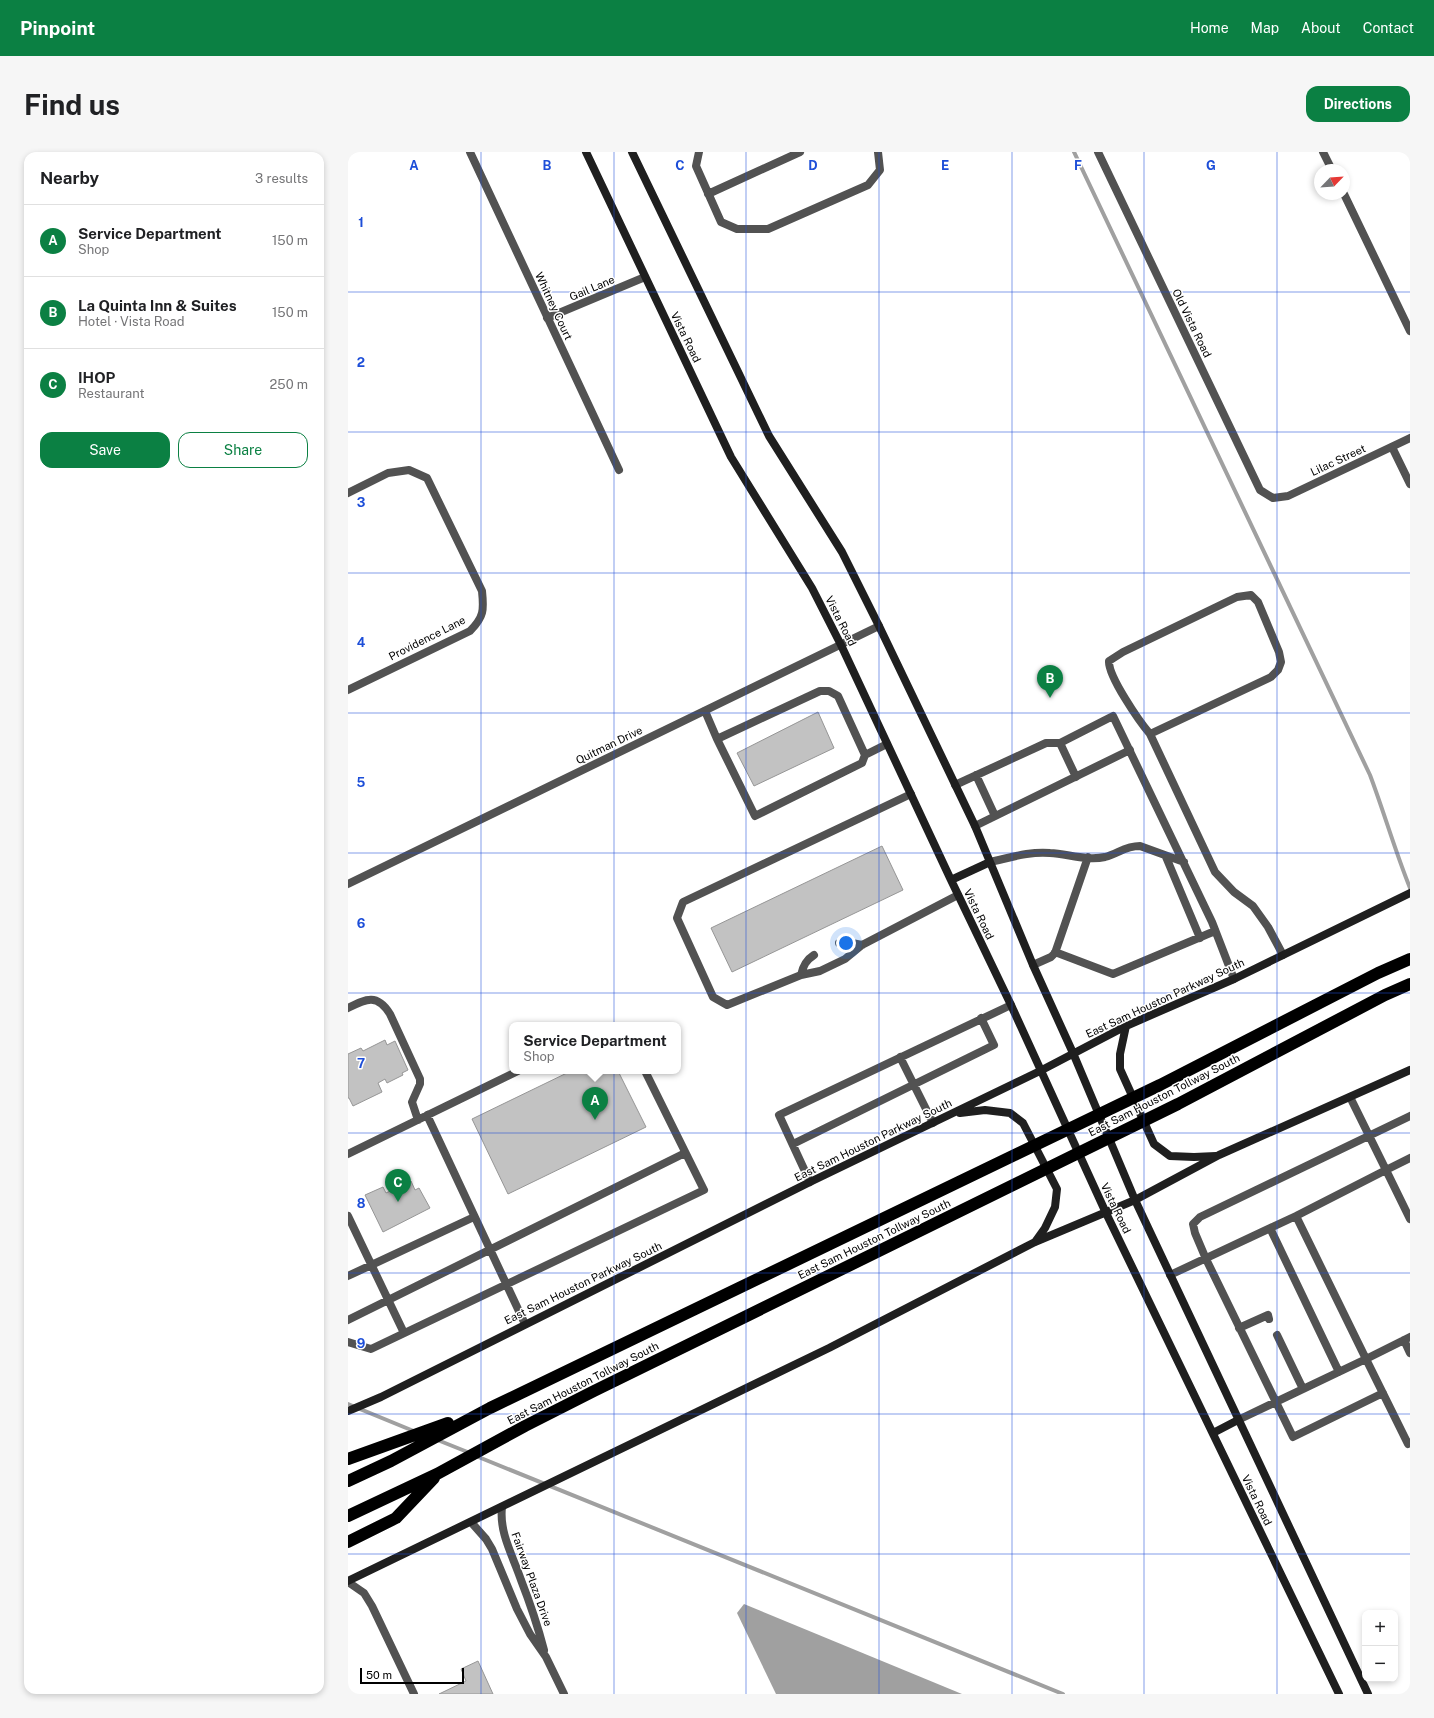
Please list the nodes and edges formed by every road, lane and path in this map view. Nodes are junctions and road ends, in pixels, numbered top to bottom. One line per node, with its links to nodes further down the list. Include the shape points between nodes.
1 (470, 152): 13 (street, Whitney Court)
2 (586, 152): 12 (street, Vista Road)
3 (632, 152): 21 (street, Vista Road, via 769,436 842,552)
4 (699, 152): 10 (street, via 696,166)
5 (800, 152): 10 (street)
6 (878, 152): 10 (street, via 880,170 868,186 768,229 737,229 721,222)
7 (1098, 152): 20 (street, Old Vista Road, via 1260,490)
8 (1323, 152): 9 (street)
9 (1329, 164)
10 (708, 194)
11 (1347, 200): 14 (street)
12 (645, 277): 13 (street, Gail Lane); 22 (street, Vista Road, via 731,457 812,588)
13 (547, 318): 17 (street, Whitney Court)
14 (1410, 331)
15 (1410, 438): 16 (street, Lilac Street)
16 (1392, 447): 18 (street); 20 (street, Lilac Street, via 1288,496)
17 (619, 470)
18 (1410, 484)
19 (348, 493): 23 (street, Providence Lane, via 388,473 409,470 427,478 482,591 484,609 479,622 470,631)
20 (1274, 498)
21 (880, 626): 22 (street, Quitman Drive); 33 (street, Vista Road)
22 (842, 645): 24 (street, Quitman Drive); 28 (street, Vista Road)
23 (348, 690)
24 (705, 711): 26 (street); 42 (street, Quitman Drive)
25 (1150, 734): 25 (street, via 1271,678 1278,670 1281,662 1279,652 1258,602 1251,595 1237,597 1109,661 1113,675 1134,715); 51 (street, via 1215,872 1234,892 1253,906)
26 (717, 740): 30 (street, via 820,691 829,691 838,696); 30 (street, via 755,816 862,763)
27 (1060, 742): 29 (street, via 1113,716); 31 (street, via 1046,743); 32 (street)
28 (887, 744): 30 (street); 34 (street, Vista Road)
29 (1130, 750): 32 (street); 40 (street)
30 (865, 755)
31 (976, 775): 33 (street); 35 (street)
32 (1076, 776): 35 (street)
33 (955, 785): 36 (street, Vista Road)
34 (911, 794): 41 (street, Vista Road); 54 (street, via 683,902 677,918 714,997 727,1005)
35 (995, 816): 36 (street)
36 (974, 826): 39 (street, Vista Road)
37 (1088, 857): 38 (street, via 1105,856 1132,846 1140,846); 39 (street, via 1049,852); 49 (street)
38 (1166, 857): 40 (street); 46 (street)
39 (990, 862): 41 (street); 53 (street, Vista Road)
40 (1184, 862): 45 (street)
41 (951, 880): 44 (street, Vista Road)
42 (348, 884)
43 (1410, 893): 51 (street, East Sam Houston Parkway South)
44 (958, 895): 48 (street); 57 (street, Vista Road)
45 (1215, 931): 46 (street); 55 (street)
46 (1200, 938): 49 (street, via 1113,974)
47 (840, 943): 48 (street)
48 (862, 945): 54 (street, via 845,959 820,971)
49 (1055, 952): 53 (street, via 1051,957)
50 (814, 955): 54 (street, via 805,963)
51 (1283, 955): 55 (street, East Sam Houston Parkway South)
52 (1410, 959): 111 (highway, East Sam Houston Tollway South, via 1160,1085)
53 (1033, 965): 61 (street, Vista Road)
54 (801, 975)
55 (1234, 979): 60 (street, East Sam Houston Parkway South)
56 (1410, 984): 118 (highway, East Sam Houston Tollway South, via 1178,1104 525,1426 437,1474)
57 (1011, 1005): 59 (street); 64 (street, Vista Road)
58 (348, 1008): 72 (street, via 372,999 385,1006 420,1079 412,1102)
59 (981, 1018): 62 (street); 67 (street, via 994,1045)
60 (1126, 1026): 61 (street, East Sam Houston Parkway South); 78 (street, via 1120,1054 1120,1069 1154,1144 1170,1156)
61 (1073, 1053): 64 (street, East Sam Houston Parkway South); 82 (street, Vista Road)
62 (900, 1057): 67 (street); 75 (street, via 779,1115)
63 (1410, 1070): 68 (street)
64 (1040, 1071): 70 (street, East Sam Houston Parkway South); 83 (street, Vista Road)
65 (512, 1074): 69 (street)
66 (646, 1074): 76 (street)
67 (914, 1084): 73 (street); 75 (street)
68 (1350, 1097): 74 (street); 78 (street)
69 (427, 1115): 72 (street); 85 (street)
70 (950, 1115): 73 (street, East Sam Houston Parkway South); 89 (street, via 985,1110 1010,1113 1023,1123 1056,1189 1054,1207 1045,1228)
71 (1410, 1116): 74 (street)
72 (418, 1120): 77 (street)
73 (933, 1123): 81 (street, East Sam Houston Parkway South)
74 (1369, 1135): 80 (street); 91 (street, via 1200,1216 1193,1224 1194,1233)
75 (793, 1144): 81 (street)
76 (685, 1152): 90 (street); 95 (street, via 704,1190)
77 (348, 1154)
78 (1219, 1156): 82 (street)
79 (1410, 1158): 80 (street)
80 (1386, 1170): 86 (street); 87 (street)
81 (810, 1182): 99 (street, East Sam Houston Parkway South)
82 (1135, 1200): 83 (street); 94 (street, Vista Road)
83 (1106, 1213): 89 (street); 114 (street, Vista Road)
84 (348, 1216): 92 (street)
85 (474, 1216): 90 (street); 92 (street)
86 (1296, 1216): 88 (street); 106 (street)
87 (1410, 1219)
88 (1270, 1228): 91 (street); 107 (street)
89 (1035, 1242): 119 (street, via 829,1348)
90 (490, 1250): 95 (street); 96 (street)
91 (1206, 1259): 94 (street); 100 (street)
92 (371, 1265): 93 (street); 96 (street)
93 (348, 1276)
94 (1170, 1276): 113 (street, Vista Road)
95 (506, 1284): 99 (street); 101 (street)
96 (388, 1300): 97 (street); 101 (street)
97 (348, 1320)
98 (1270, 1320): 100 (street, via 1268,1315)
99 (525, 1324): 112 (street, East Sam Houston Parkway South)
100 (1239, 1328): 110 (street)
101 (404, 1334): 104 (street, via 371,1349)
102 (1277, 1335): 108 (street)
103 (1407, 1339): 105 (street); 106 (street)
104 (348, 1342)
105 (1410, 1353)
106 (1366, 1359): 107 (street); 109 (street)
107 (1339, 1372): 108 (street)
108 (1303, 1390): 110 (street)
109 (1383, 1393): 110 (street, via 1293,1437); 115 (street, via 1408,1444)
110 (1275, 1403): 113 (street)
111 (490, 1408): 116 (highway); 117 (highway, East Sam Houston Tollway South)
112 (348, 1411)
113 (1238, 1420): 114 (street); 128 (street, Vista Road)
114 (1213, 1433): 127 (street, Vista Road)
115 (1410, 1443)
116 (348, 1459)
117 (348, 1481)
118 (419, 1489): 120 (highway, East Sam Houston Tollway South); 122 (highway, via 396,1518)
119 (502, 1507): 121 (street); 124 (street, Fairway Plaza Drive, via 501,1526)
120 (348, 1516)
121 (471, 1522): 123 (street); 124 (street, Fairway Plaza Drive, via 492,1549 517,1608 530,1634)
122 (348, 1542)
123 (348, 1582): 125 (street, via 364,1593 372,1606)
124 (546, 1657): 126 (street, Fairway Plaza Drive)
125 (414, 1694)
126 (564, 1694)
127 (1339, 1694)
128 (1368, 1694)

